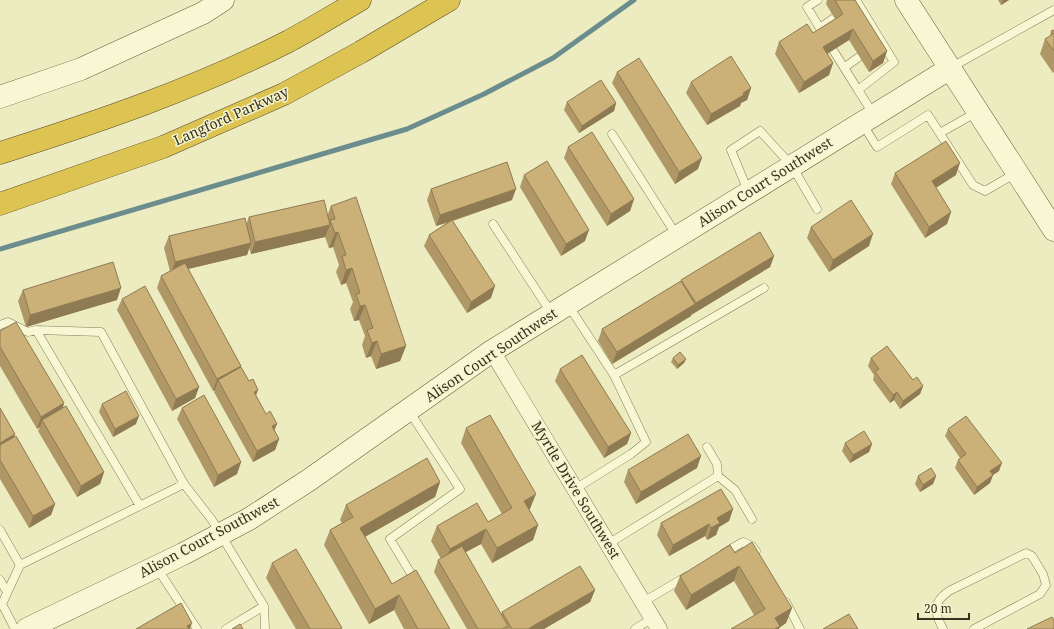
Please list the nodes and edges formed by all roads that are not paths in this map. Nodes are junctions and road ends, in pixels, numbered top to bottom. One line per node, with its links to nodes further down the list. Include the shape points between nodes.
1 (223, 0): 19 (street, via 202,13 81,69)
2 (360, 0): 24 (highway, via 289,41 202,81)
3 (449, 0): 28 (highway, Langford Parkway, via 284,94 163,147)
4 (818, 0): 9 (lane, via 808,7 822,31)
5 (906, 0): 17 (street)
6 (857, 1): 7 (lane); 10 (lane)
7 (849, 8)
8 (1054, 10): 17 (lane)
9 (834, 18)
10 (867, 18): 11 (lane); 12 (lane)
11 (859, 24)
12 (881, 42): 13 (lane); 18 (lane, via 894,62)
13 (874, 48)
14 (834, 50): 16 (lane)
15 (860, 58): 16 (lane)
16 (844, 67): 18 (lane)
17 (949, 69): 20 (street); 21 (street, Alison Court Southwest)
18 (858, 90): 21 (lane)
19 (0, 97)
20 (977, 112): 23 (lane); 26 (street)
21 (868, 119): 23 (lane, via 877,147 928,115); 25 (street, Alison Court Southwest)
22 (612, 134): 32 (lane)
23 (940, 134): 26 (lane, via 973,185 985,191)
24 (0, 153)
25 (792, 166): 27 (street, Alison Court Southwest); 27 (lane, via 760,131 731,150); 29 (lane)
26 (1017, 173): 31 (street)
27 (748, 193): 32 (street, Alison Court Southwest)
28 (0, 204)
29 (817, 209)
30 (493, 224): 34 (lane)
31 (1054, 230)
32 (678, 237): 34 (street, Alison Court Southwest)
33 (764, 288): 38 (lane)
34 (560, 309): 37 (street, Alison Court Southwest); 38 (lane)
35 (0, 325): 36 (lane, via 8,322 28,332)
36 (36, 330): 42 (lane, via 101,332); 44 (lane)
37 (492, 351): 39 (street, Alison Court Southwest); 43 (street, Myrtle Drive Southwest)
38 (614, 375): 43 (lane, via 646,442)
39 (408, 410): 47 (street, Alison Court Southwest, via 309,480); 55 (lane, via 460,489 390,539)
40 (707, 447): 41 (lane, via 717,464)
41 (718, 476): 45 (lane, via 735,490); 48 (lane)
42 (184, 484): 44 (lane); 47 (lane)
43 (575, 489): 48 (street, Myrtle Drive Southwest)
44 (140, 506): 51 (lane)
45 (752, 519)
46 (0, 530): 51 (lane)
47 (221, 534): 52 (street, Alison Court Southwest); 59 (lane)
48 (608, 544): 58 (street, Myrtle Drive Southwest)
49 (760, 558): 50 (lane, via 752,546 743,542)
50 (714, 559)
51 (20, 564): 56 (lane)
52 (157, 567): 62 (street, Alison Court Southwest); 63 (lane)
53 (694, 571): 58 (lane)
54 (0, 580): 56 (lane)
55 (421, 590)
56 (7, 592): 61 (lane, via 2,604)
57 (782, 595): 67 (lane)
58 (643, 602): 60 (street, Myrtle Drive Southwest)
59 (264, 606): 64 (lane); 65 (lane)
60 (656, 624): 66 (lane)
61 (15, 629)
62 (27, 629)
63 (197, 629)
64 (226, 629)
65 (265, 629)
66 (635, 629)
67 (800, 629)
68 (943, 629): 69 (lane, via 938,620 936,607 939,598 1026,553 1032,556 1043,574 1046,585 1040,594)
69 (974, 629)

